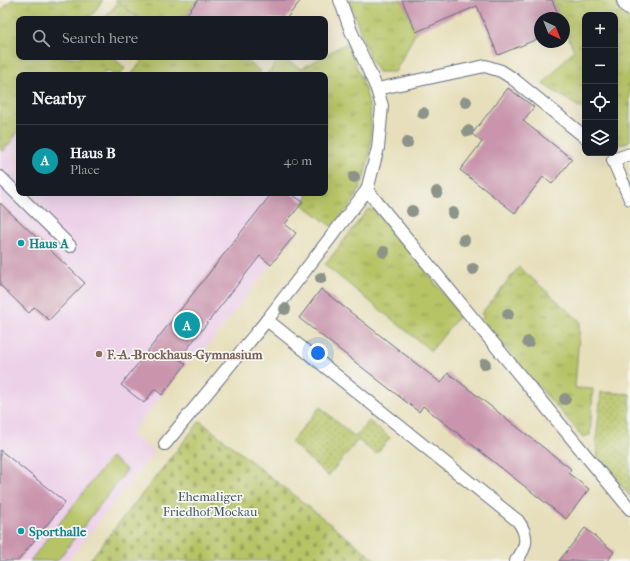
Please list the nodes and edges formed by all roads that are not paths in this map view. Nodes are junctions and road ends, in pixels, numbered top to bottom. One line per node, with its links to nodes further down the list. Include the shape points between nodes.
1 (340, 0): 4 (lane)
2 (628, 0): 3 (street)
3 (630, 4)
4 (377, 89): 5 (lane, via 485,66 512,78); 9 (lane, via 382,106 378,148)
5 (582, 135)
6 (630, 154): 7 (lane)
7 (609, 157): 12 (lane)
8 (0, 177): 10 (lane)
9 (367, 190): 14 (lane); 16 (lane)
10 (16, 193)
11 (19, 196): 13 (lane)
12 (630, 199)
13 (70, 246)
14 (267, 320): 15 (lane); 17 (lane, via 518,521 526,537 522,554)
15 (165, 444)
16 (630, 509)
17 (516, 561)

